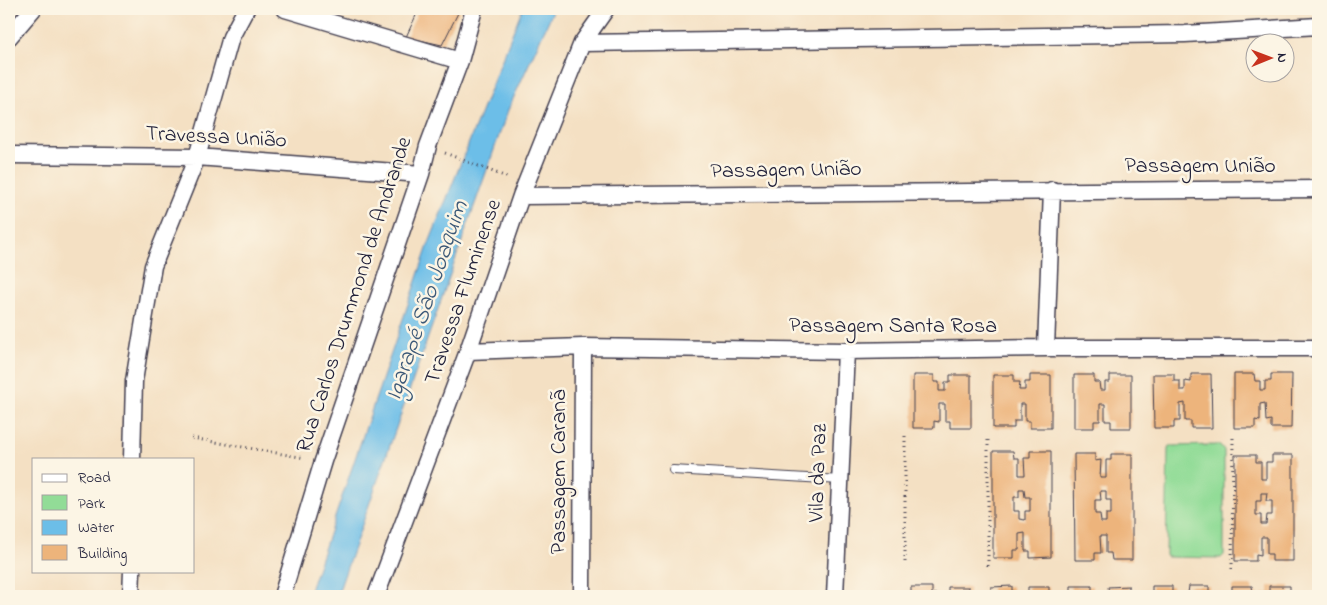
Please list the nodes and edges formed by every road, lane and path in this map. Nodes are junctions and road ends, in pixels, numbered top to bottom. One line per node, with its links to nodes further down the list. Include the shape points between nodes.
1 (33, 9): 7 (street)
2 (246, 9): 12 (street, via 231,37)
3 (285, 9): 9 (street)
4 (474, 9): 9 (street, Rua Carlos Drummond de Andrande)
5 (606, 9): 8 (street, Travessa Fluminense)
6 (1318, 26): 8 (street, via 1185,34)
7 (9, 37)
8 (582, 43): 16 (street, Travessa Fluminense)
9 (460, 60): 10 (street, Rua Carlos Drummond de Andrande)
10 (428, 146): 13 (street, Rua Carlos Drummond de Andrande); 16 (path)
11 (9, 155): 12 (street, Travessa União)
12 (197, 157): 13 (street, Travessa União); 26 (street, via 153,266 134,381)
13 (421, 174): 27 (street, Rua Carlos Drummond de Andrande)
14 (1318, 189): 15 (street, Passagem União)
15 (1052, 190): 16 (street, Passagem União); 18 (street)
16 (524, 191): 20 (street, Travessa Fluminense)
17 (583, 347): 20 (street, Passagem Santa Rosa); 21 (street, Passagem Santa Rosa); 37 (street, Passagem Caranã)
18 (1046, 348): 19 (street, Passagem Santa Rosa); 21 (street, Passagem Santa Rosa)
19 (1318, 348)
20 (468, 351): 36 (street, Travessa Fluminense)
21 (846, 351): 29 (street, Vila da Paz)
22 (905, 436): 30 (path)
23 (988, 436): 31 (path)
24 (192, 438): 27 (path)
25 (1232, 438): 32 (path)
26 (132, 458)
27 (323, 461): 35 (street, Rua Carlos Drummond de Andrande)
28 (674, 470): 29 (lane)
29 (841, 480): 38 (street, Vila da Paz)
30 (906, 565)
31 (988, 566)
32 (1232, 569)
33 (132, 572): 34 (street)
34 (131, 596)
35 (282, 596)
36 (376, 596)
37 (582, 596)
38 (836, 596)

